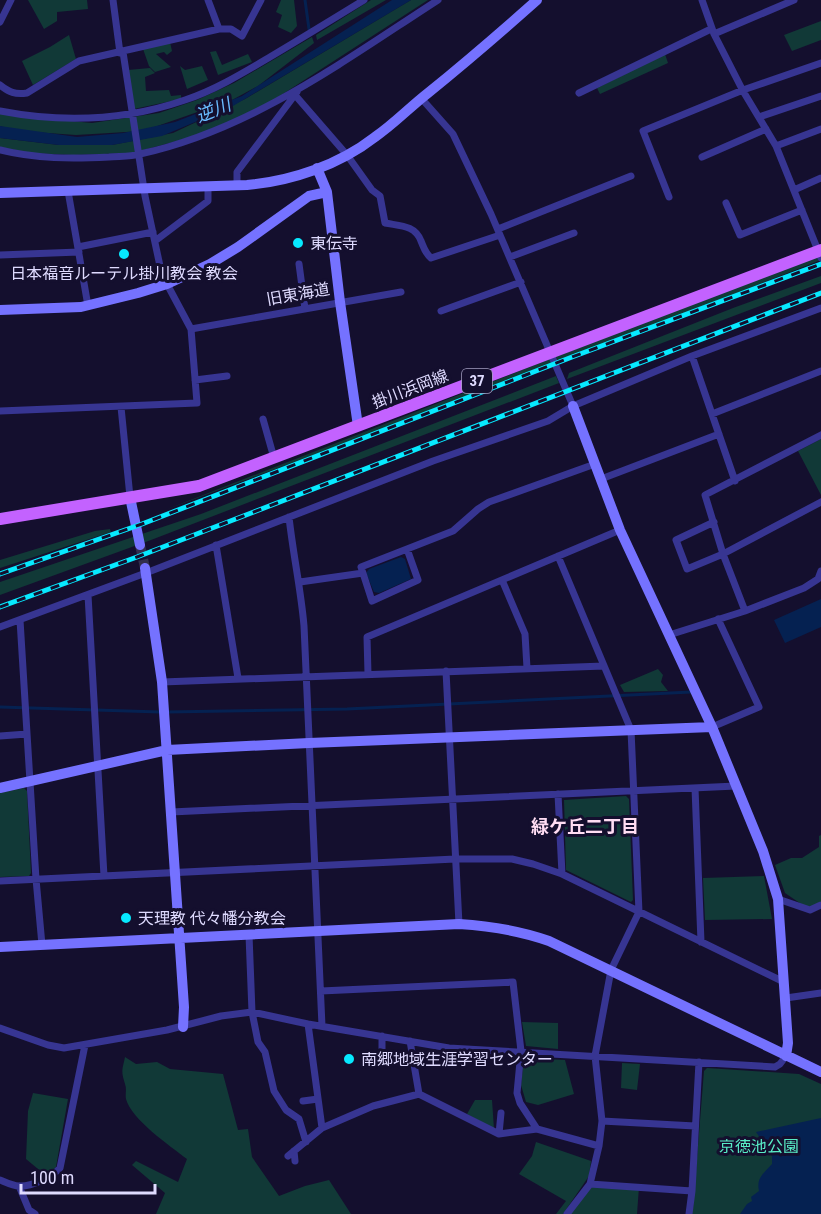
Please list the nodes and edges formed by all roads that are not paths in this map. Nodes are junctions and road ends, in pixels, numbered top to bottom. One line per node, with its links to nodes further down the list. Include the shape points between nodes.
1 (11, 0): 10 (street)
2 (113, 0): 13 (street)
3 (208, 0): 11 (street)
4 (261, 0): 11 (street, via 242,36)
5 (364, 0): 22 (street, via 211,90)
6 (438, 0): 17 (street)
7 (537, 0): 20 (street)
8 (702, 0): 12 (street)
9 (794, 0): 12 (street)
10 (0, 22)
11 (219, 28): 13 (street)
12 (712, 31): 16 (street); 18 (street)
13 (122, 52): 15 (street, via 79,61 27,93 9,92); 22 (street)
14 (821, 63): 16 (street)
15 (0, 85)
16 (743, 90): 23 (street); 41 (street, via 643,131)
17 (297, 92): 28 (street, via 221,128); 29 (street); 35 (street, via 237,172)
18 (579, 93)
19 (821, 96): 23 (street)
20 (421, 98): 29 (street, via 374,139); 45 (street, via 453,134)
21 (0, 111): 22 (street, via 59,119)
22 (132, 114): 28 (street)
23 (759, 117): 24 (street)
24 (766, 129): 26 (street); 30 (street)
25 (821, 129): 26 (street)
26 (776, 146): 37 (street)
27 (0, 150): 28 (street, via 59,158)
28 (138, 152): 36 (street)
29 (347, 155): 31 (street); 45 (street, via 380,196 385,223 412,228 431,258)
30 (702, 157)
31 (317, 168): 35 (street, via 270,183); 39 (street, 旧東海道)
32 (631, 176): 45 (street)
33 (821, 178): 37 (street)
34 (208, 186): 35 (street); 36 (street); 47 (street, via 208,201)
35 (237, 186)
36 (144, 188): 38 (street); 44 (street)
37 (794, 190): 43 (street)
38 (68, 191): 40 (street); 48 (street)
39 (327, 192): 54 (street, via 309,196 238,247); 56 (street, 旧東海道)
40 (0, 193)
41 (669, 197)
42 (726, 203): 43 (street, via 740,235)
43 (802, 210): 49 (street)
44 (153, 232): 47 (street); 48 (street)
45 (499, 232): 51 (street)
46 (574, 233): 51 (street)
47 (155, 241): 54 (street)
48 (78, 250): 50 (street); 57 (street)
49 (820, 253): 63 (main road, 掛川浜岡線 / 37)
50 (0, 255)
51 (510, 257): 53 (street)
52 (299, 264): 59 (street)
53 (520, 282): 61 (street); 63 (street)
54 (167, 284): 57 (street); 62 (street)
55 (401, 292): 56 (street)
56 (340, 302): 59 (street, 旧東海道); 73 (street)
57 (88, 306): 60 (street)
58 (821, 308): 64 (street)
59 (305, 309): 62 (street, 旧東海道)
60 (0, 310)
61 (441, 311)
62 (191, 329): 67 (street)
63 (550, 353): 68 (street); 73 (main road, 掛川浜岡線 / 37)
64 (692, 356): 68 (street); 71 (street)
65 (821, 371): 71 (street)
66 (227, 376): 67 (street)
67 (195, 380): 69 (street, via 197,403)
68 (573, 406): 77 (street); 82 (street, via 548,421)
69 (121, 407): 70 (street); 80 (street)
70 (0, 411)
71 (712, 414): 74 (street)
72 (263, 419): 76 (street)
73 (358, 426): 76 (main road, 掛川浜岡線 / 37)
74 (719, 434): 78 (street); 79 (street)
75 (821, 435): 79 (street)
76 (274, 458): 80 (main road, 掛川浜岡線 / 37, via 199,486)
77 (595, 464): 78 (street); 88 (street, via 489,502 453,531)
78 (601, 478): 85 (street)
79 (735, 481): 84 (street, via 705,495)
80 (130, 497): 83 (main road, 掛川浜岡線 / 37); 86 (street)
81 (821, 502): 89 (street)
82 (289, 517): 87 (street); 95 (street)
83 (0, 519)
84 (714, 522): 89 (street); 89 (street, via 676,540 687,568)
85 (620, 530): 90 (street); 101 (street)
86 (140, 545)
87 (216, 545): 91 (street); 107 (street)
88 (407, 549): 93 (street, via 361,567); 93 (street, via 418,580 372,601)
89 (723, 554): 97 (street)
90 (558, 556): 94 (street); 102 (street)
91 (145, 570): 96 (street); 108 (street)
92 (821, 571): 97 (street, via 818,579 804,588)
93 (363, 573): 95 (street)
94 (502, 580): 103 (street, via 525,634); 105 (street, via 368,638)
95 (300, 582): 106 (street)
96 (88, 595): 99 (street); 116 (street)
97 (745, 611): 98 (street)
98 (718, 619): 101 (street); 109 (street, via 759,706)
99 (20, 620): 100 (street); 111 (street)
100 (0, 627)
101 (669, 635): 109 (street)
102 (604, 666): 103 (street); 110 (street)
103 (527, 668): 104 (street)
104 (446, 671): 105 (street); 113 (street)
105 (368, 674): 106 (street)
106 (307, 676): 107 (street); 114 (street)
107 (238, 678): 108 (street)
108 (162, 682): 115 (street)
109 (712, 727): 110 (street); 118 (street)
110 (631, 730): 113 (street); 121 (street)
111 (27, 734): 112 (street); 117 (street)
112 (0, 736)
113 (449, 737): 114 (street); 123 (street)
114 (309, 743): 115 (street); 124 (street)
115 (167, 750): 116 (street); 125 (street)
116 (98, 765): 117 (street); 130 (street)
117 (30, 780): 119 (street); 131 (street)
118 (736, 786): 120 (street); 133 (street)
119 (0, 788)
120 (695, 788): 121 (street); 140 (street)
121 (634, 790): 122 (street); 135 (street)
122 (558, 794): 123 (street); 129 (street)
123 (452, 799): 124 (street); 126 (street)
124 (312, 806): 125 (street); 127 (street)
125 (171, 812): 128 (street)
126 (455, 860): 127 (street); 129 (street, via 512,859); 136 (street)
127 (315, 867): 128 (street); 137 (street)
128 (175, 873): 130 (street); 139 (street)
129 (562, 874): 135 (street)
130 (104, 876): 131 (street)
131 (36, 879): 132 (street); 141 (street)
132 (0, 881)
133 (778, 899): 134 (street, via 810,910); 144 (street)
134 (821, 905)
135 (639, 912): 140 (street); 143 (street)
136 (459, 924): 137 (street); 143 (street, via 524,932)
137 (319, 931): 138 (street); 145 (street)
138 (249, 936): 139 (street); 148 (street)
139 (179, 938): 141 (street); 151 (street)
140 (701, 942): 144 (street)
141 (42, 945): 142 (street)
142 (0, 947)
143 (610, 970): 158 (street); 159 (street)
144 (784, 982): 147 (street)
145 (321, 991): 150 (street); 156 (street, via 513,982)
146 (821, 993): 147 (street)
147 (786, 998): 159 (street)
148 (252, 1012): 149 (street); 151 (street); 171 (street, via 274,1091 286,1110 299,1119)
149 (308, 1024): 150 (street); 163 (street)
150 (322, 1026): 153 (street)
151 (183, 1027): 155 (street)
152 (0, 1028): 155 (street, via 48,1046)
153 (382, 1036): 154 (street); 157 (street)
154 (410, 1041): 156 (street, via 449,1048); 162 (street)
155 (86, 1045): 176 (street, via 60,1168 42,1180)
156 (521, 1051): 158 (street); 169 (street, via 517,1093)
157 (382, 1056)
158 (595, 1056): 160 (street); 166 (street)
159 (786, 1056): 160 (street, via 775,1067); 161 (street)
160 (699, 1062): 167 (street)
161 (821, 1072)
162 (419, 1094): 168 (street, via 373,1106); 170 (street)
163 (318, 1099): 164 (street); 168 (street)
164 (303, 1101)
165 (501, 1113): 170 (street)
166 (602, 1121): 167 (street); 172 (street)
167 (695, 1126): 177 (street)
168 (322, 1128): 171 (street)
169 (537, 1130): 170 (street); 172 (street)
170 (499, 1134)
171 (306, 1142): 173 (street, via 291,1154)
172 (599, 1146): 175 (street)
173 (295, 1161)
174 (0, 1180): 176 (street)
175 (590, 1184): 177 (street); 179 (street)
176 (19, 1186): 178 (street, via 29,1210)
177 (692, 1191): 180 (street)
178 (35, 1214)
179 (567, 1214)
180 (689, 1214)

